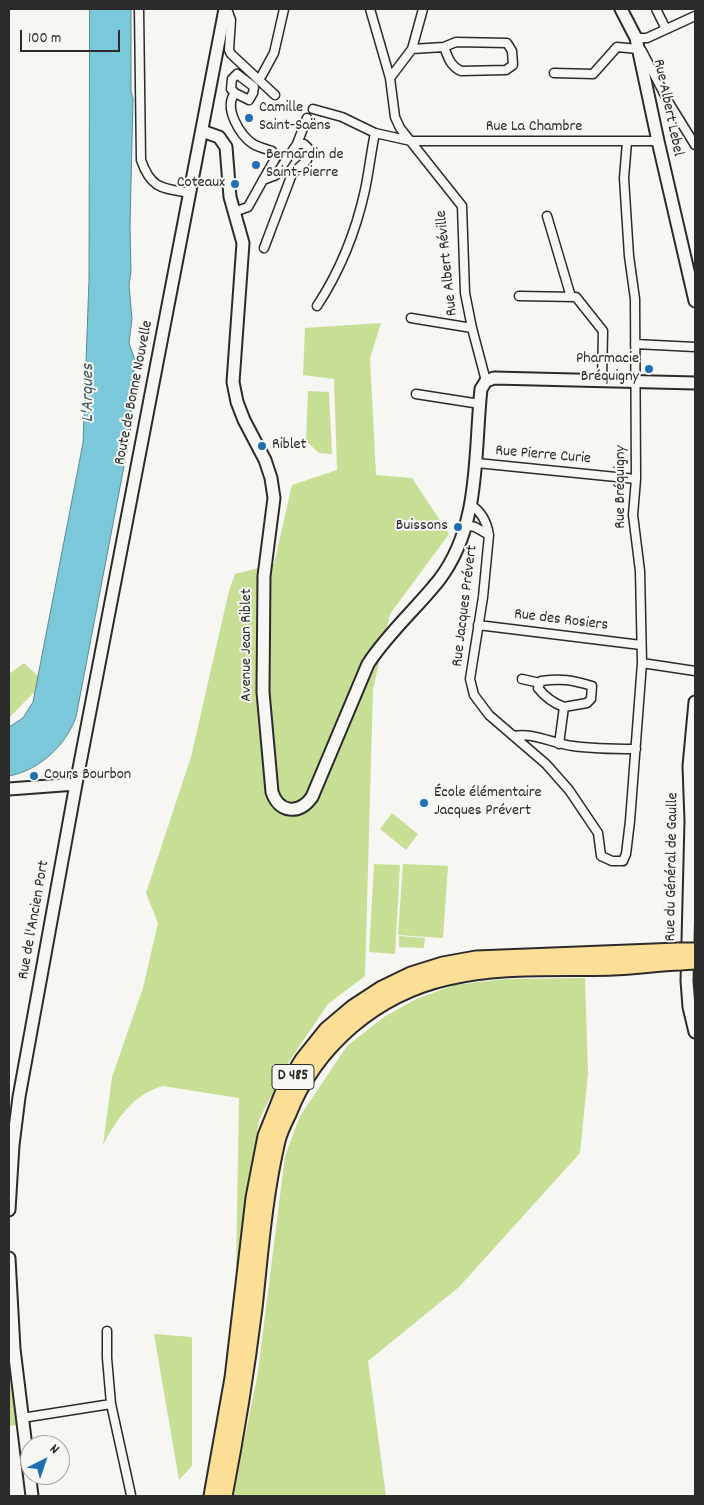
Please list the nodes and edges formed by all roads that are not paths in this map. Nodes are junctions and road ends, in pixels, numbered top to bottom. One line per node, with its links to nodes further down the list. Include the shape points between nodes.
1 (139, 9): 28 (street, via 141,160 150,181)
2 (226, 9): 17 (street, via 231,20 230,54); 20 (street, Route de Bonne Nouvelle)
3 (284, 9): 14 (street, via 274,53)
4 (370, 9): 15 (street, Rue Albert Réville)
5 (423, 9): 12 (street)
6 (621, 9): 10 (street, Rue Albert Lebel)
7 (656, 9): 9 (street)
8 (695, 16): 9 (street)
9 (666, 29): 10 (street)
10 (637, 43): 13 (street, via 617,47 592,74); 23 (street, Rue Albert Lebel); 26 (street)
11 (444, 48): 11 (street, via 456,42 507,43 512,51 513,65 506,70 461,71 450,62); 12 (street)
12 (412, 49): 15 (street)
13 (554, 73)
14 (262, 75)
15 (390, 78): 22 (street, Rue Albert Réville, via 395,117)
16 (235, 93): 27 (street, via 232,96 232,117 252,144 272,151 275,159)
17 (275, 95)
18 (313, 109): 21 (street, Rue La Chambre, via 342,117)
19 (307, 118): 25 (street)
20 (202, 131): 28 (street, Route de Bonne Nouvelle); 29 (street, Avenue Jean Riblet, via 219,138 226,147)
21 (375, 133): 22 (street, Rue La Chambre); 35 (street, via 358,215 332,283)
22 (411, 141): 24 (street, Rue La Chambre); 37 (street, Rue Albert Réville, via 462,206 463,274)
23 (658, 141): 24 (street, Rue La Chambre); 34 (street, Rue Albert Lebel)
24 (626, 142): 38 (street, Rue Bréquigny, via 624,178 635,299)
25 (297, 144): 27 (street, via 276,174); 31 (street, via 304,144 308,149 308,160 292,174)
26 (695, 145)
27 (263, 180): 29 (street, via 248,206)
28 (190, 193): 62 (street, Route de Bonne Nouvelle)
29 (234, 212): 49 (street, Avenue Jean Riblet, via 243,243 233,382 244,420 266,460 274,498 264,576 264,692 272,792 274,800 282,806 291,810 300,808 312,798 368,664 439,579)
30 (547, 216): 33 (street)
31 (264, 248)
32 (519, 296): 33 (street)
33 (571, 297): 40 (street, via 576,297 603,332)
34 (695, 301)
35 (317, 306)
36 (411, 318): 37 (street)
37 (472, 328): 41 (street, Rue Albert Réville)
38 (635, 344): 39 (street); 42 (street, Rue Bréquigny)
39 (695, 347)
40 (602, 380): 41 (street, via 494,378); 42 (street)
41 (486, 381): 45 (street, Rue Albert Réville, via 481,389)
42 (636, 381): 43 (street); 47 (street, Rue Bréquigny)
43 (695, 383)
44 (416, 394): 45 (street)
45 (480, 404): 46 (street, Rue Albert Réville)
46 (477, 464): 47 (street, Rue Pierre Curie); 48 (street, Rue Albert Réville)
47 (636, 479): 52 (street, Rue Bréquigny, via 633,515 640,571)
48 (471, 505): 49 (street, Avenue Jean Riblet); 50 (street, Rue Jacques Prévert, via 488,525)
49 (466, 525): 50 (street)
50 (489, 535): 51 (street, Rue Jacques Prévert)
51 (478, 625): 52 (street, Rue des Rosiers); 59 (street, Rue Jacques Prévert, via 470,679 474,695 489,715)
52 (641, 644): 53 (street, Rue Bréquigny)
53 (642, 663): 54 (street); 61 (street, Rue Bréquigny)
54 (695, 671)
55 (522, 679): 56 (street)
56 (540, 683): 58 (street, via 538,688 544,695); 58 (street, via 570,679 592,686 591,699 586,703)
57 (695, 702): 67 (street, Rue du Général de Gaulle, via 689,766 691,821 687,981)
58 (564, 707): 60 (street)
59 (514, 736): 60 (street, via 523,734); 64 (street, Rue Jacques Prévert, via 569,790 598,834 601,856)
60 (559, 744): 61 (street)
61 (636, 749): 64 (street, Rue Bréquigny)
62 (76, 784): 63 (street); 68 (street, Rue de l'Ancien Port, via 12,1144)
63 (9, 790)
64 (623, 861)
65 (695, 951): 66 (highway, D 485, bridge)
66 (685, 958): 75 (highway, D 485, via 476,959 443,965 382,989 327,1030 284,1091 266,1136 254,1198 233,1378); 76 (highway, D 485, via 614,967 477,971 447,977 387,1000 360,1018 312,1067 295,1096 277,1139 266,1200 245,1381)
67 (695, 1032)
68 (9, 1210)
69 (9, 1258): 72 (street)
70 (107, 1331): 71 (street)
71 (111, 1404): 72 (street); 73 (street)
72 (22, 1418): 74 (street)
73 (131, 1495)
74 (32, 1496)
75 (212, 1496)
76 (224, 1496)

